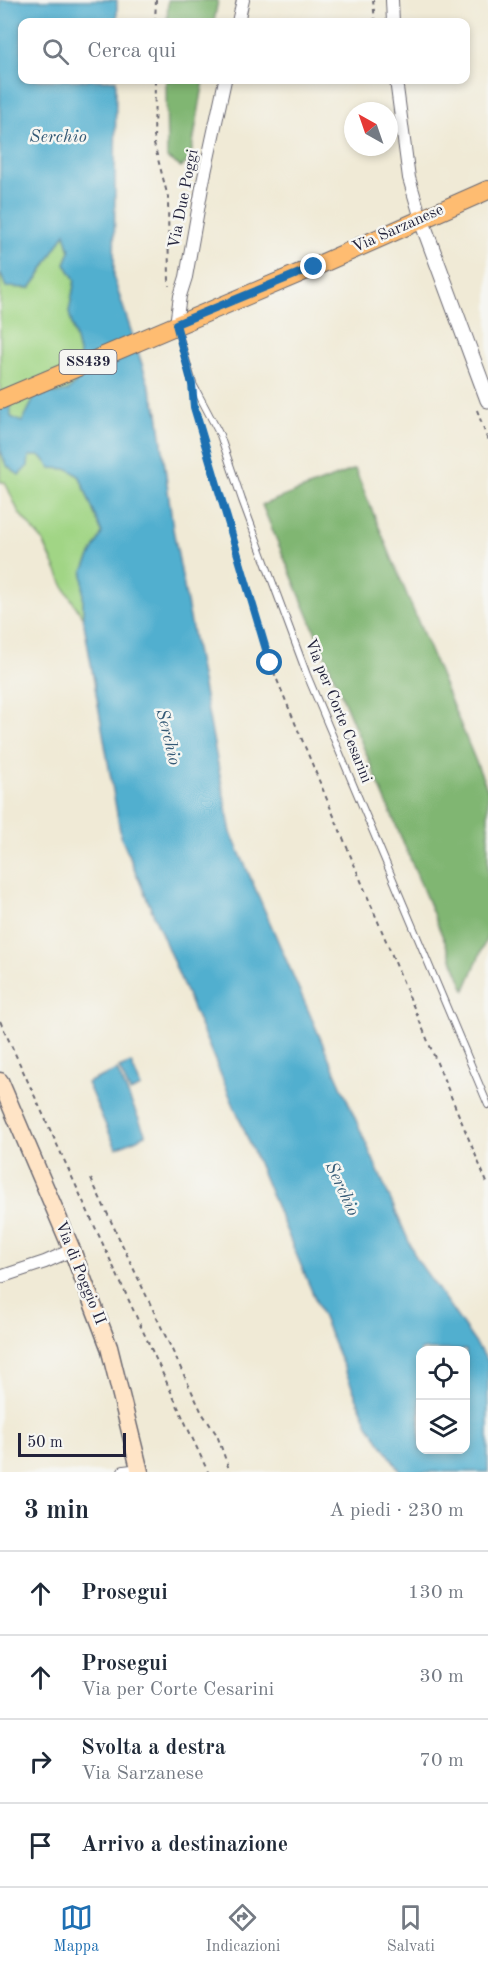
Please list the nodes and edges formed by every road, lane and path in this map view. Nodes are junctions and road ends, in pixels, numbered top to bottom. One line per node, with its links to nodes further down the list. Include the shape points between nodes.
1 (156, 0): 5 (path)
2 (243, 0): 6 (street)
3 (373, 0): 7 (path)
4 (392, 0): 8 (street)
5 (155, 18)
6 (239, 18)
7 (375, 18)
8 (393, 18)
9 (155, 84): 14 (path, via 154,144 168,198)
10 (224, 84): 15 (street, Via Due Poggi)
11 (397, 84): 13 (street, via 409,178)
12 (488, 190): 13 (main road, Via Sarzanese / SS439)
13 (421, 219): 15 (main road, Via Sarzanese / SS439); 18 (street)
14 (170, 290)
15 (176, 324): 16 (lane, Via per Corte Cesarini); 17 (main road, SS439)
16 (192, 384): 21 (lane, Via per Corte Cesarini, via 220,435 307,675); 23 (path, via 194,407 270,663)
17 (0, 400)
18 (488, 400)
19 (0, 1021): 27 (path)
20 (0, 1081): 24 (main road, Via di Poggio II)
21 (488, 1105)
22 (91, 1179): 28 (path, via 202,1413 217,1435)
23 (488, 1185)
24 (72, 1250): 25 (street); 26 (main road, Via di Poggio II, via 109,1347)
25 (0, 1277)
26 (135, 1471)
27 (208, 1472)
28 (230, 1472)

